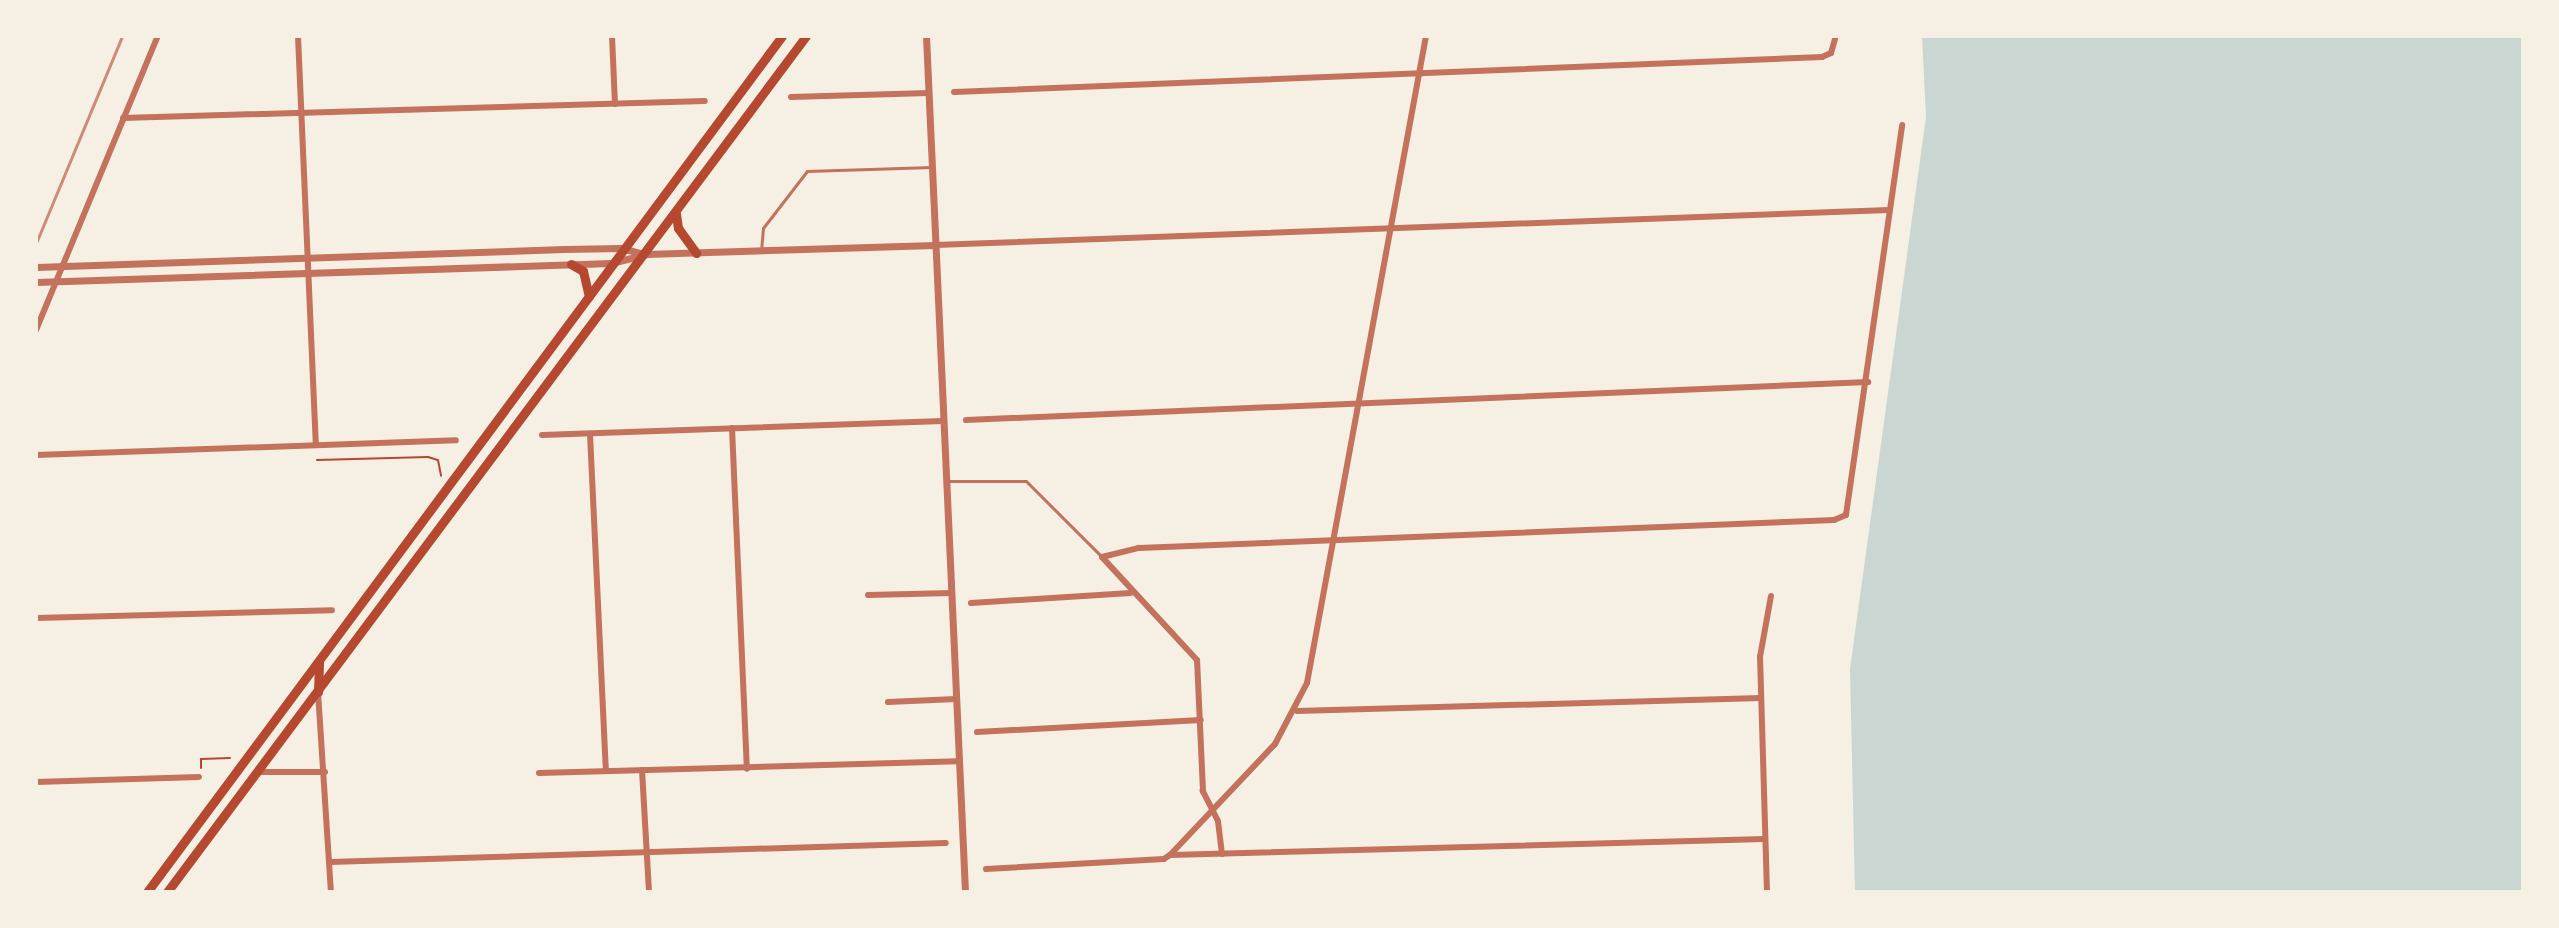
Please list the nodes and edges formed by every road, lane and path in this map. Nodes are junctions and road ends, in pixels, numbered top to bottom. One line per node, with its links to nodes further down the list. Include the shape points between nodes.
1 (158, 36): 16 (street)
2 (298, 36): 15 (street)
3 (612, 36): 14 (street)
4 (782, 36): 23 (main road)
5 (806, 36): 20 (main road)
6 (926, 36): 11 (street)
7 (1426, 36): 9 (street)
8 (1836, 36): 9 (street, via 1831,53)
9 (1420, 72): 10 (street); 21 (street)
10 (954, 92)
11 (929, 93): 12 (street); 18 (street)
12 (791, 97)
13 (705, 101): 14 (street)
14 (615, 104): 15 (street)
15 (301, 116): 16 (street); 27 (street)
16 (123, 118): 30 (street)
17 (1902, 125): 19 (street)
18 (932, 165): 22 (street); 24 (lane, via 807,171 763,228)
19 (1889, 210): 21 (street); 37 (street)
20 (676, 213): 25 (main road, via 678,228); 26 (main road)
21 (1392, 227): 22 (street); 38 (street)
22 (935, 245): 24 (street); 40 (street)
23 (621, 248): 26 (street); 27 (street); 28 (main road)
24 (761, 251): 25 (street)
25 (696, 253): 26 (street)
26 (646, 254): 28 (street); 52 (main road)
27 (309, 258): 30 (street); 32 (street)
28 (611, 263): 29 (street); 35 (main road)
29 (571, 264): 32 (street); 35 (main road, via 589,281)
30 (64, 266): 31 (street); 33 (street)
31 (36, 267)
32 (310, 273): 33 (street); 45 (street)
33 (56, 281): 34 (street); 36 (street)
34 (36, 282)
35 (589, 299): 50 (main road)
36 (36, 330)
37 (1868, 382): 38 (street); 51 (street, via 1846,515 1834,520)
38 (1359, 404): 39 (street); 51 (street)
39 (966, 420)
40 (943, 421): 41 (street); 49 (street)
41 (732, 428): 42 (street); 71 (street)
42 (590, 434): 43 (street); 73 (street)
43 (542, 435)
44 (456, 440): 45 (street)
45 (316, 444): 46 (street)
46 (36, 455)
47 (317, 460): 48 (path, via 428,457 438,460)
48 (441, 476)
49 (946, 481): 53 (lane, via 1026,481); 54 (street)
50 (430, 512): 52 (main road); 61 (main road)
51 (1336, 540): 53 (street, via 1130,549); 66 (street, via 1314,655)
52 (424, 551): 62 (main road)
53 (1102, 557): 55 (street)
54 (952, 593): 56 (street); 64 (street)
55 (1131, 593): 58 (street); 67 (street, via 1197,660)
56 (868, 595)
57 (1771, 596): 63 (street, via 1760,657)
58 (971, 603)
59 (332, 610): 60 (street)
60 (36, 618)
61 (320, 657): 62 (main road); 87 (main road)
62 (318, 692): 74 (main road); 75 (street)
63 (1761, 698): 66 (street); 80 (street)
64 (956, 699): 65 (street); 70 (street)
65 (888, 702)
66 (1297, 711): 79 (street, via 1275,744)
67 (1201, 720): 68 (street); 79 (street, via 1203,791)
68 (977, 732)
69 (230, 758): 77 (path, via 201,759)
70 (958, 761): 71 (street); 91 (street)
71 (747, 769): 72 (street)
72 (642, 770): 73 (street); 82 (street)
73 (606, 771): 76 (street)
74 (258, 772): 75 (street); 88 (main road)
75 (325, 772): 85 (street)
76 (539, 773)
77 (199, 777): 78 (street)
78 (36, 782)
79 (1211, 812): 83 (street, via 1218,821); 84 (street)
80 (1765, 839): 83 (street); 92 (street)
81 (946, 843): 82 (street)
82 (647, 854): 85 (street); 90 (street)
83 (1222, 854): 84 (street)
84 (1170, 855): 86 (street)
85 (330, 862): 89 (street)
86 (986, 869)
87 (147, 892)
88 (167, 892)
89 (331, 892)
90 (649, 892)
91 (965, 892)
92 (1767, 892)

